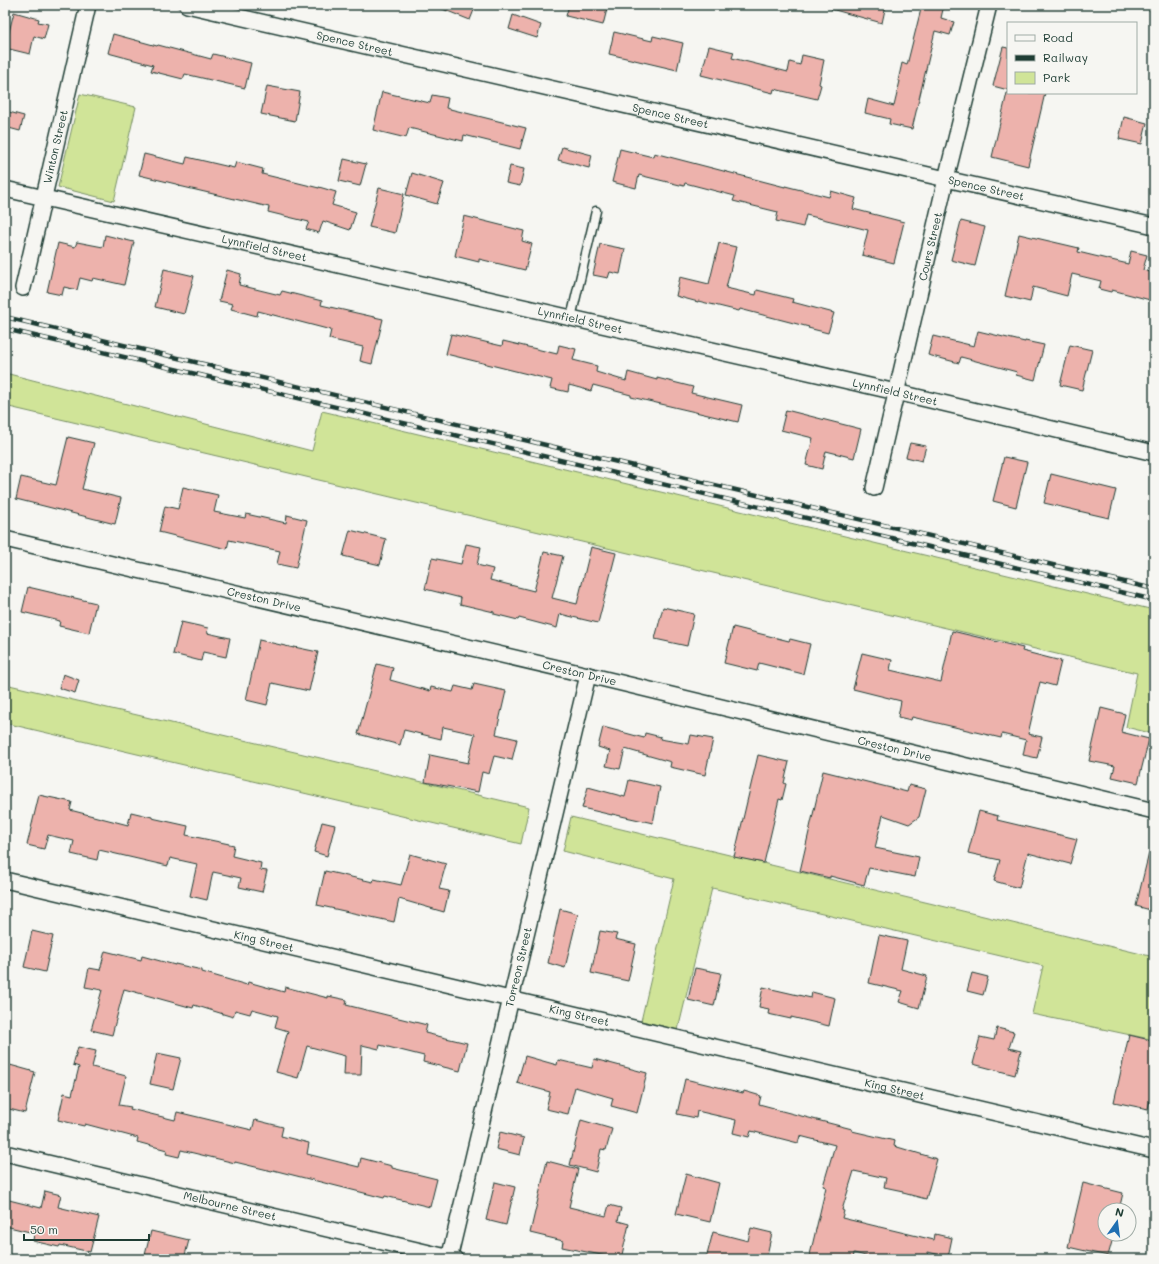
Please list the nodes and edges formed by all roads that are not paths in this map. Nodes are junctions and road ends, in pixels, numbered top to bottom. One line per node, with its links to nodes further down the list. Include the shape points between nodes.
1 (88, 5): 6 (street, Winton Street)
2 (187, 5): 4 (street, Spence Street)
3 (988, 5): 4 (street, Cours Street)
4 (946, 179): 8 (street, Spence Street); 11 (street, Cours Street)
5 (5, 189): 6 (street, Lynnfield Street)
6 (43, 198): 9 (street, Winton Street); 10 (street, Lynnfield Street)
7 (596, 211): 10 (lane)
8 (1154, 226)
9 (23, 288)
10 (571, 318): 11 (street, Lynnfield Street)
11 (896, 392): 12 (street, Lynnfield Street); 13 (street, Cours Street)
12 (1154, 453)
13 (874, 488)
14 (5, 539): 15 (street, Creston Drive)
15 (588, 675): 16 (street, Creston Drive); 18 (street, Torreon Street)
16 (1154, 811)
17 (5, 880): 18 (street, King Street)
18 (510, 999): 19 (street, King Street); 21 (street, Torreon Street)
19 (1154, 1150)
20 (5, 1153): 21 (street, Melbourne Street)
21 (451, 1259)

